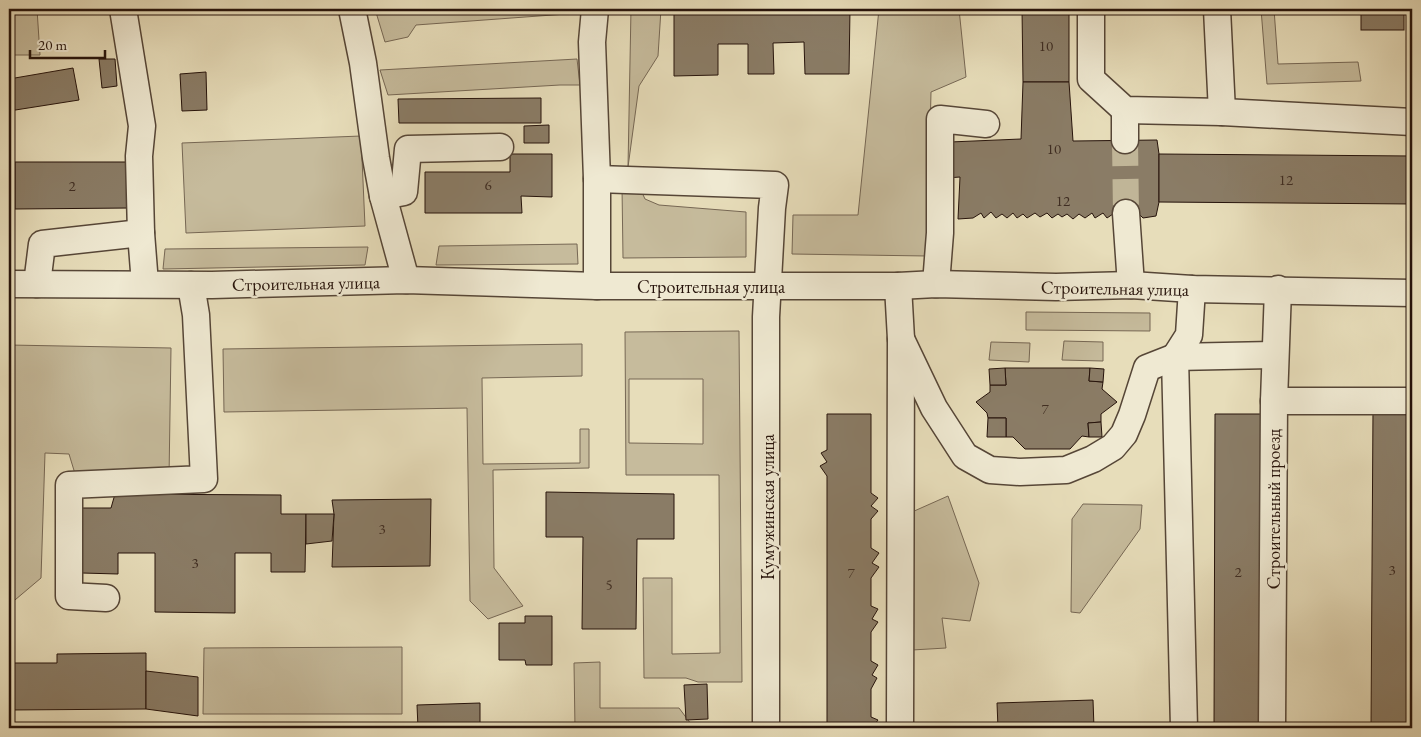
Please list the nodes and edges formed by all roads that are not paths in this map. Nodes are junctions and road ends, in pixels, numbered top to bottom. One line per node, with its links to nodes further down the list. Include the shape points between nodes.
1 (123, 9): 15 (street, via 142,126 139,156)
2 (352, 9): 13 (street)
3 (595, 9): 12 (street, via 592,42)
4 (1091, 9): 6 (street, via 1091,79)
5 (1216, 9): 7 (street)
6 (1124, 110): 7 (street); 10 (street)
7 (1222, 112): 8 (street)
8 (1412, 122)
9 (986, 124): 20 (street, via 940,119 940,233)
10 (1125, 140)
11 (500, 147): 13 (street, via 408,148 404,192)
12 (598, 180): 23 (street); 24 (street, Кумужинская улица, via 775,185)
13 (383, 196): 16 (street)
14 (1126, 214): 22 (street)
15 (141, 233): 18 (street, via 42,244); 19 (street)
16 (406, 280): 21 (street, Строительная улица); 23 (street, Строительная улица)
17 (9, 284): 18 (street, Строительная улица)
18 (38, 284): 19 (street, Строительная улица)
19 (145, 284): 21 (street, Строительная улица)
20 (936, 284): 22 (street, Строительная улица); 25 (street, Строительная улица)
21 (192, 285): 34 (street, via 204,479 70,485 69,596)
22 (1132, 285): 26 (street, Строительная улица)
23 (597, 286): 24 (street, Строительная улица)
24 (768, 286): 25 (street, Строительная улица); 35 (street, Кумужинская улица)
25 (898, 286): 29 (street)
26 (1192, 289): 27 (street, Строительная улица); 31 (street, via 1188,335)
27 (1278, 289): 28 (street, Строительная улица); 30 (street, Строительный проезд)
28 (1412, 293)
29 (901, 339): 31 (street, via 934,408 965,456 990,470 1020,472 1066,470 1113,447 1124,434 1147,368); 36 (street)
30 (1275, 355): 31 (street); 32 (street, Строительный проезд)
31 (1175, 357): 37 (street)
32 (1274, 401): 33 (street); 38 (street, Строительный проезд)
33 (1412, 402)
34 (106, 598)
35 (766, 728)
36 (900, 728)
37 (1184, 728)
38 (1272, 728)

